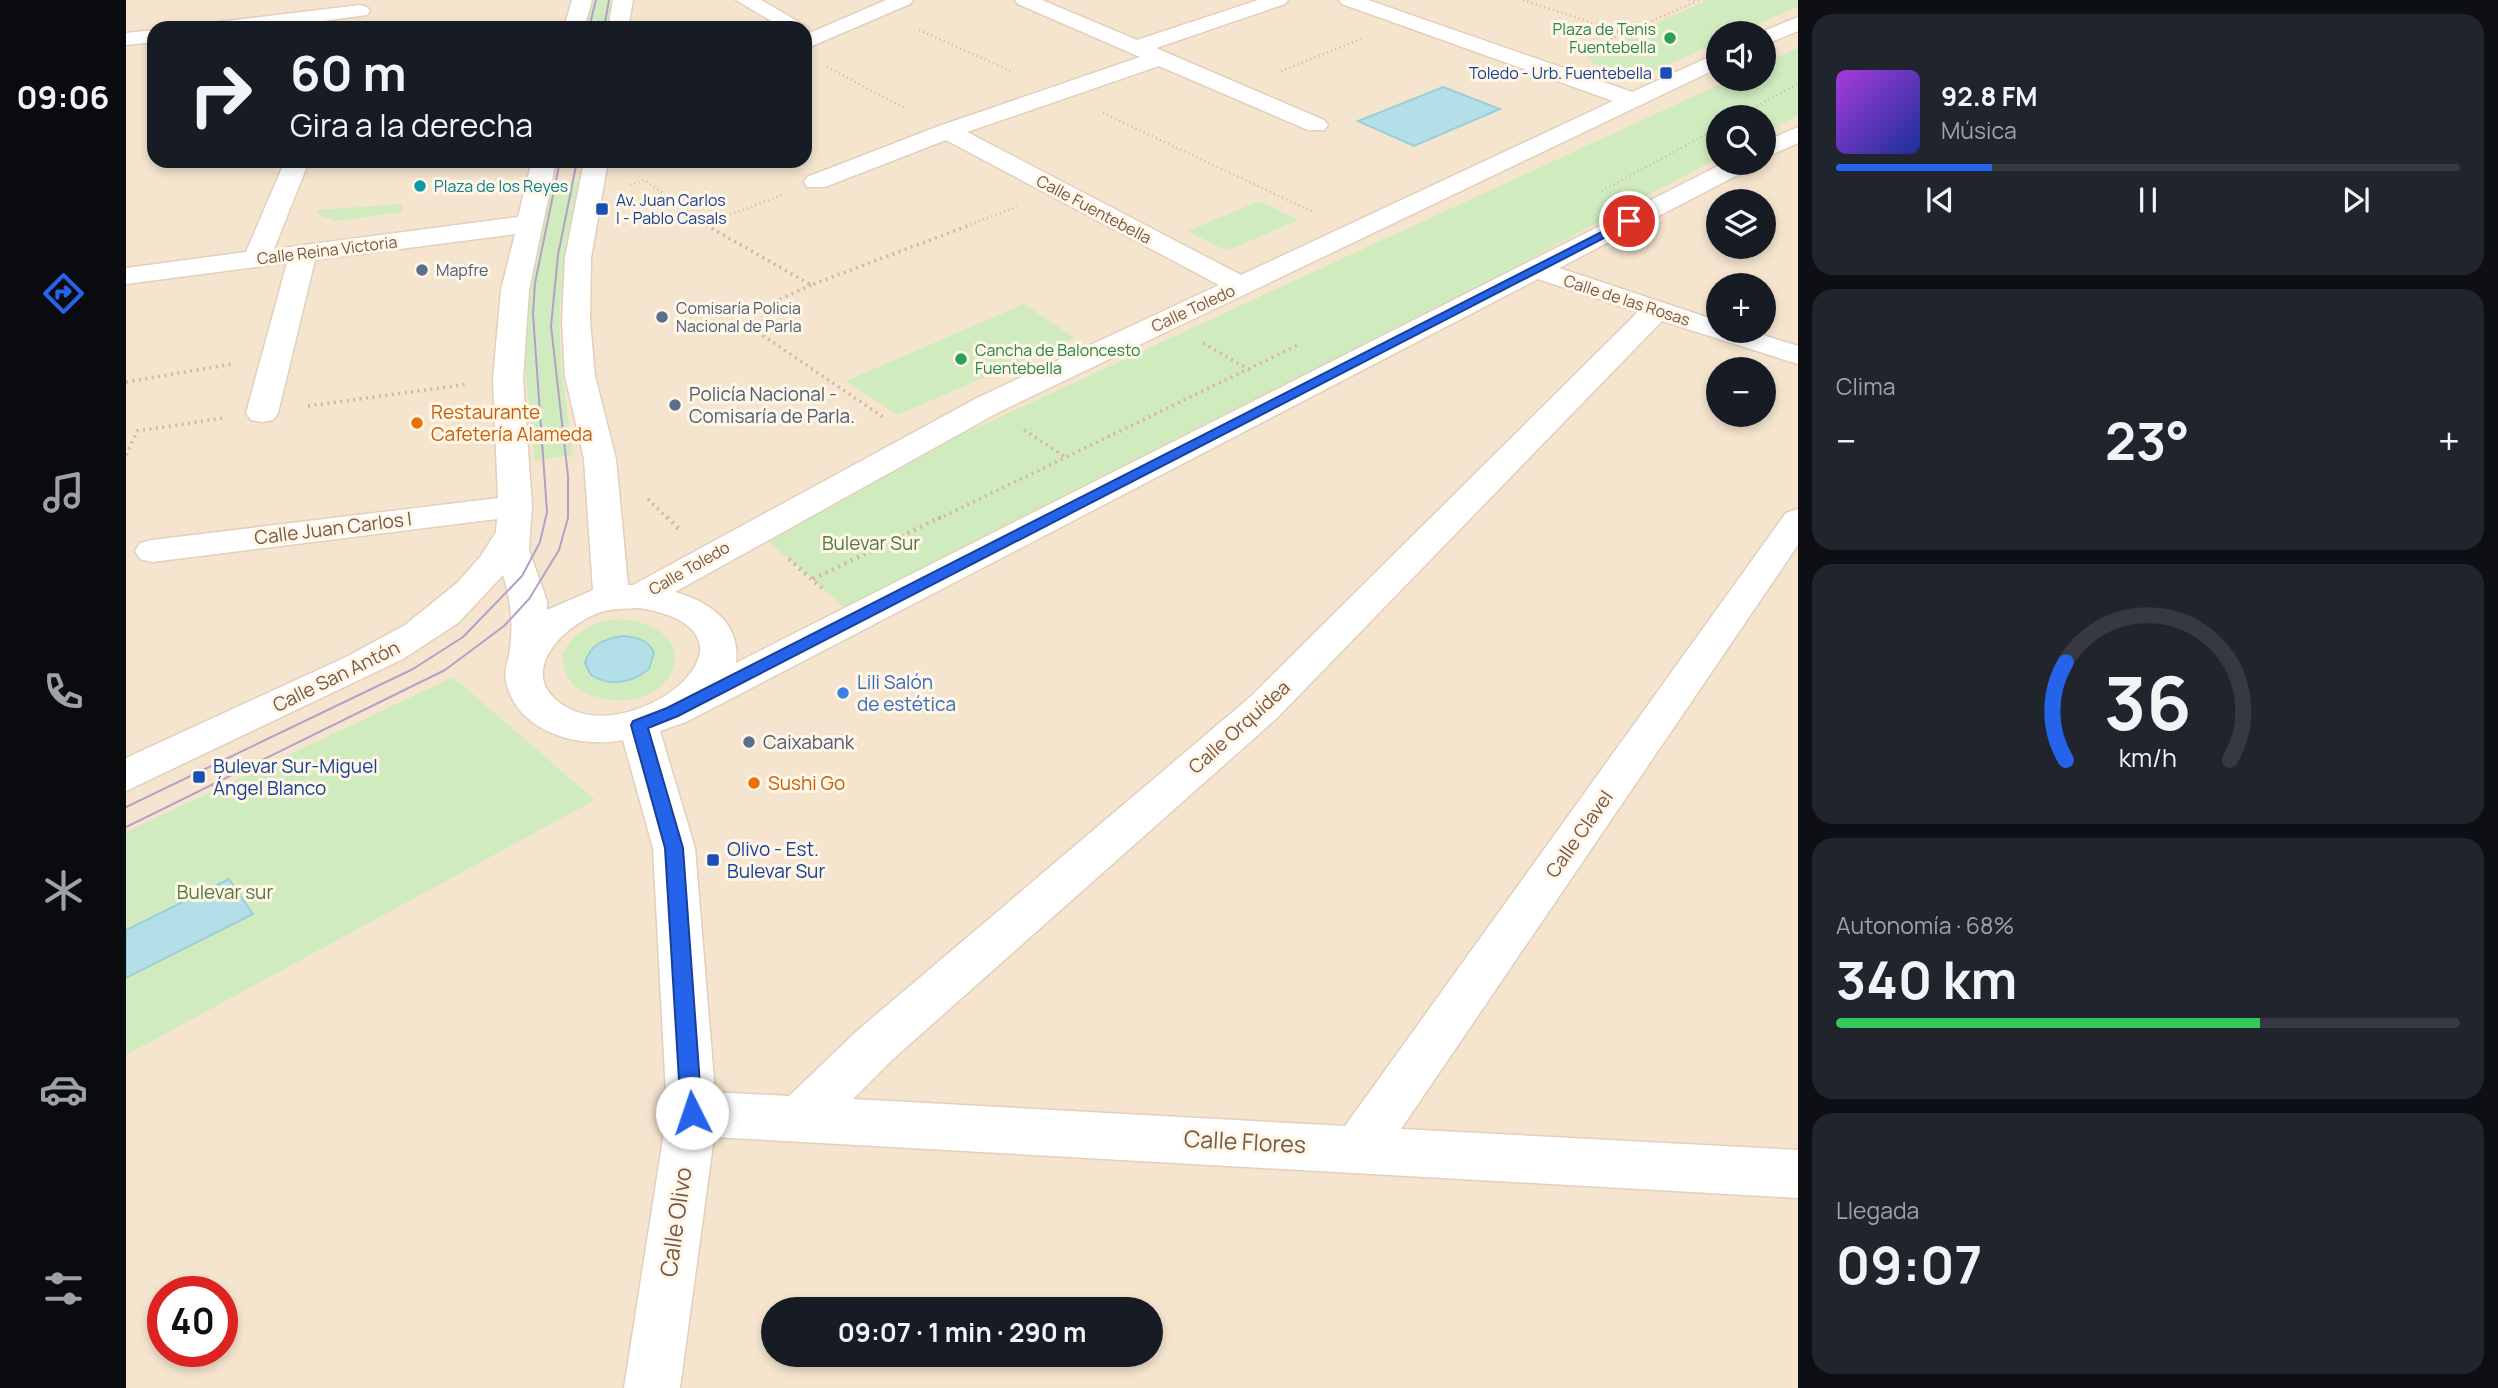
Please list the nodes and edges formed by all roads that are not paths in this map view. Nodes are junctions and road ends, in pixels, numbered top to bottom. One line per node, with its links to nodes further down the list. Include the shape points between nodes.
1 (582, 0): 10 (street)
2 (623, 0): 11 (street)
3 (746, 0): 12 (street)
4 (902, 0): 14 (street)
5 (1025, 0): 18 (street)
6 (1278, 0): 18 (street)
7 (1349, 0): 20 (street)
8 (359, 13): 9 (street)
9 (284, 21)
10 (576, 21)
11 (619, 21)
12 (783, 21)
13 (1798, 23): 15 (street)
14 (812, 33)
15 (1776, 33)
16 (147, 37): 17 (street)
17 (126, 39)
18 (1150, 53): 21 (street); 22 (street)
19 (1706, 66): 20 (street, Calle Toledo)
20 (1634, 100): 35 (street, Calle Toledo)
21 (1316, 125)
22 (947, 131): 29 (street); 35 (street, Calle Fuentebella)
23 (1798, 134): 24 (street)
24 (1776, 145)
25 (294, 168): 32 (street)
26 (542, 168): 30 (street)
27 (595, 168): 44 (street, via 575,282 580,376)
28 (1719, 175): 33 (street)
29 (816, 182)
30 (528, 224): 31 (street, Calle Reina Victoria); 41 (street, via 515,290 508,379)
31 (303, 253): 32 (street, Calle Reina Victoria); 40 (street)
32 (257, 258): 34 (street, Calle Reina Victoria)
33 (1535, 269): 36 (street, Calle de las Rosas); 46 (street, via 858,619)
34 (126, 276)
35 (1242, 286): 44 (street, Calle Toledo, via 988,405)
36 (1656, 310): 37 (street, Calle de las Rosas); 49 (street, Calle Orquídea, via 1263,708 875,1045)
37 (1706, 326)
38 (1761, 343): 39 (street, Calle de las Rosas)
39 (1798, 355)
40 (262, 412)
41 (513, 520): 43 (street, Calle Juan Carlos I); 45 (street, via 512,550 529,601); 47 (street, Calle San Antón, via 491,570 467,598 412,639)
42 (1798, 520): 50 (street, Calle Clavel)
43 (152, 551)
44 (626, 597): 45 (street, via 567,613 551,624); 46 (street, via 669,599 692,609 717,638 715,671 701,691)
45 (528, 654): 46 (street, via 524,678 531,696 546,712 575,724 607,728)
46 (656, 718): 48 (street, Calle Olivo, via 674,848)
47 (126, 776)
48 (692, 1113): 49 (street, Calle Flores); 52 (street, Calle Olivo)
49 (799, 1120): 50 (street, Calle Flores)
50 (1359, 1148): 51 (street, Calle Flores)
51 (1798, 1174)
52 (652, 1388)

